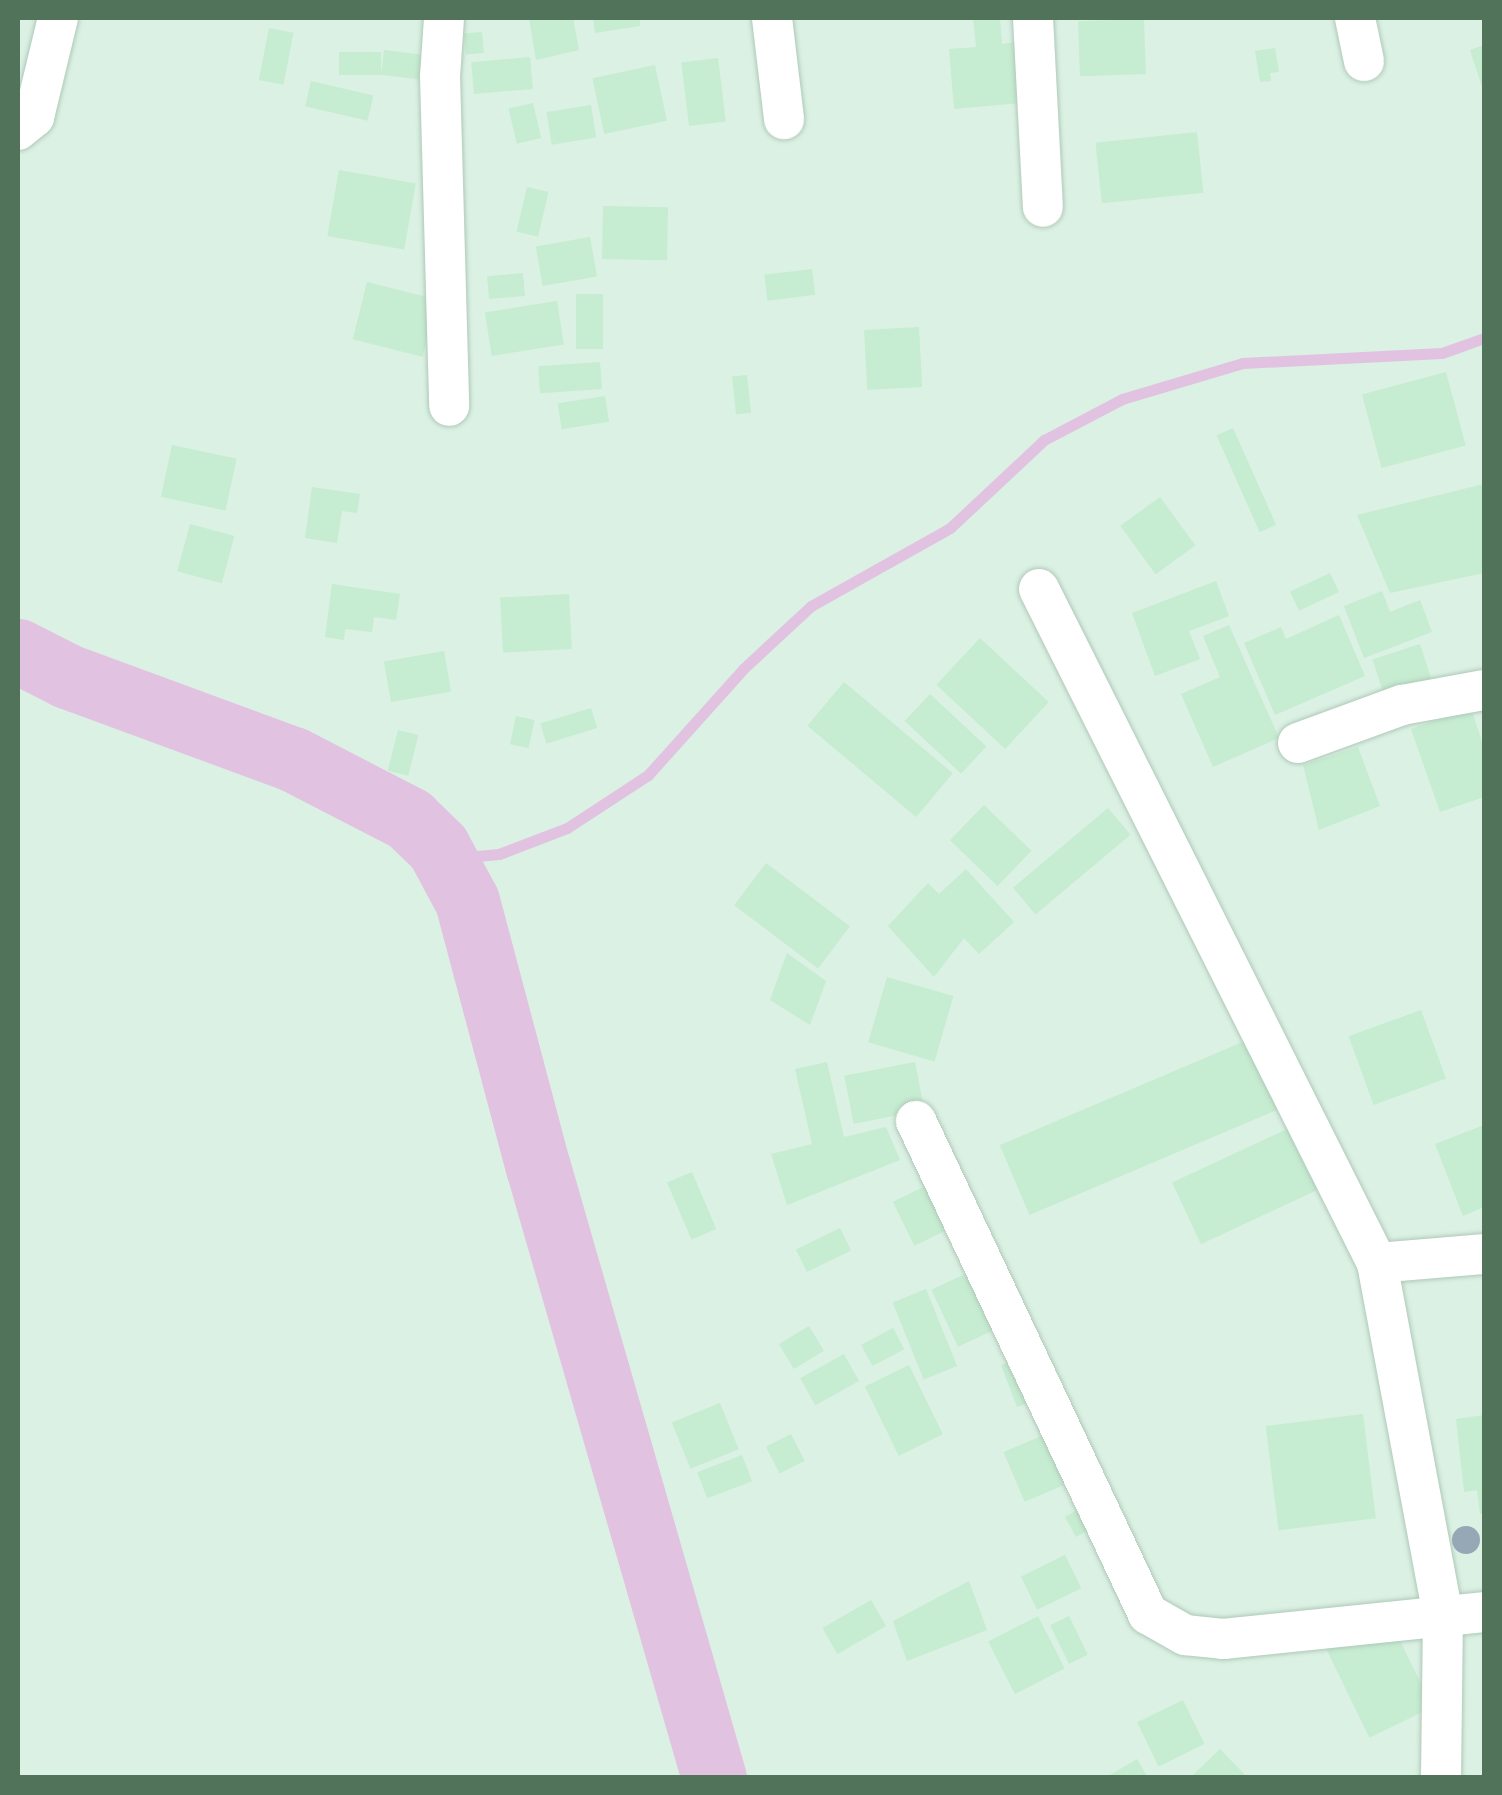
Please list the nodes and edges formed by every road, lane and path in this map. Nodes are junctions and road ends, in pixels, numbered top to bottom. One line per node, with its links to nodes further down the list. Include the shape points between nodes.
1 (58, 18): 8 (street, via 34,117)
2 (444, 18): 10 (street)
3 (772, 18): 7 (street)
4 (1033, 18): 9 (street)
5 (1355, 18): 6 (street)
6 (1364, 61)
7 (784, 119)
8 (18, 130)
9 (1043, 207)
10 (449, 406)
11 (1040, 589): 16 (street)
12 (1484, 690): 13 (street, via 1402,705)
13 (1298, 742)
14 (916, 1121): 18 (street, via 1148,1614 1184,1635 1223,1639)
15 (1484, 1254): 16 (street)
16 (1377, 1263): 18 (street)
17 (1484, 1612): 18 (street)
18 (1444, 1615): 19 (street)
19 (1441, 1778)

